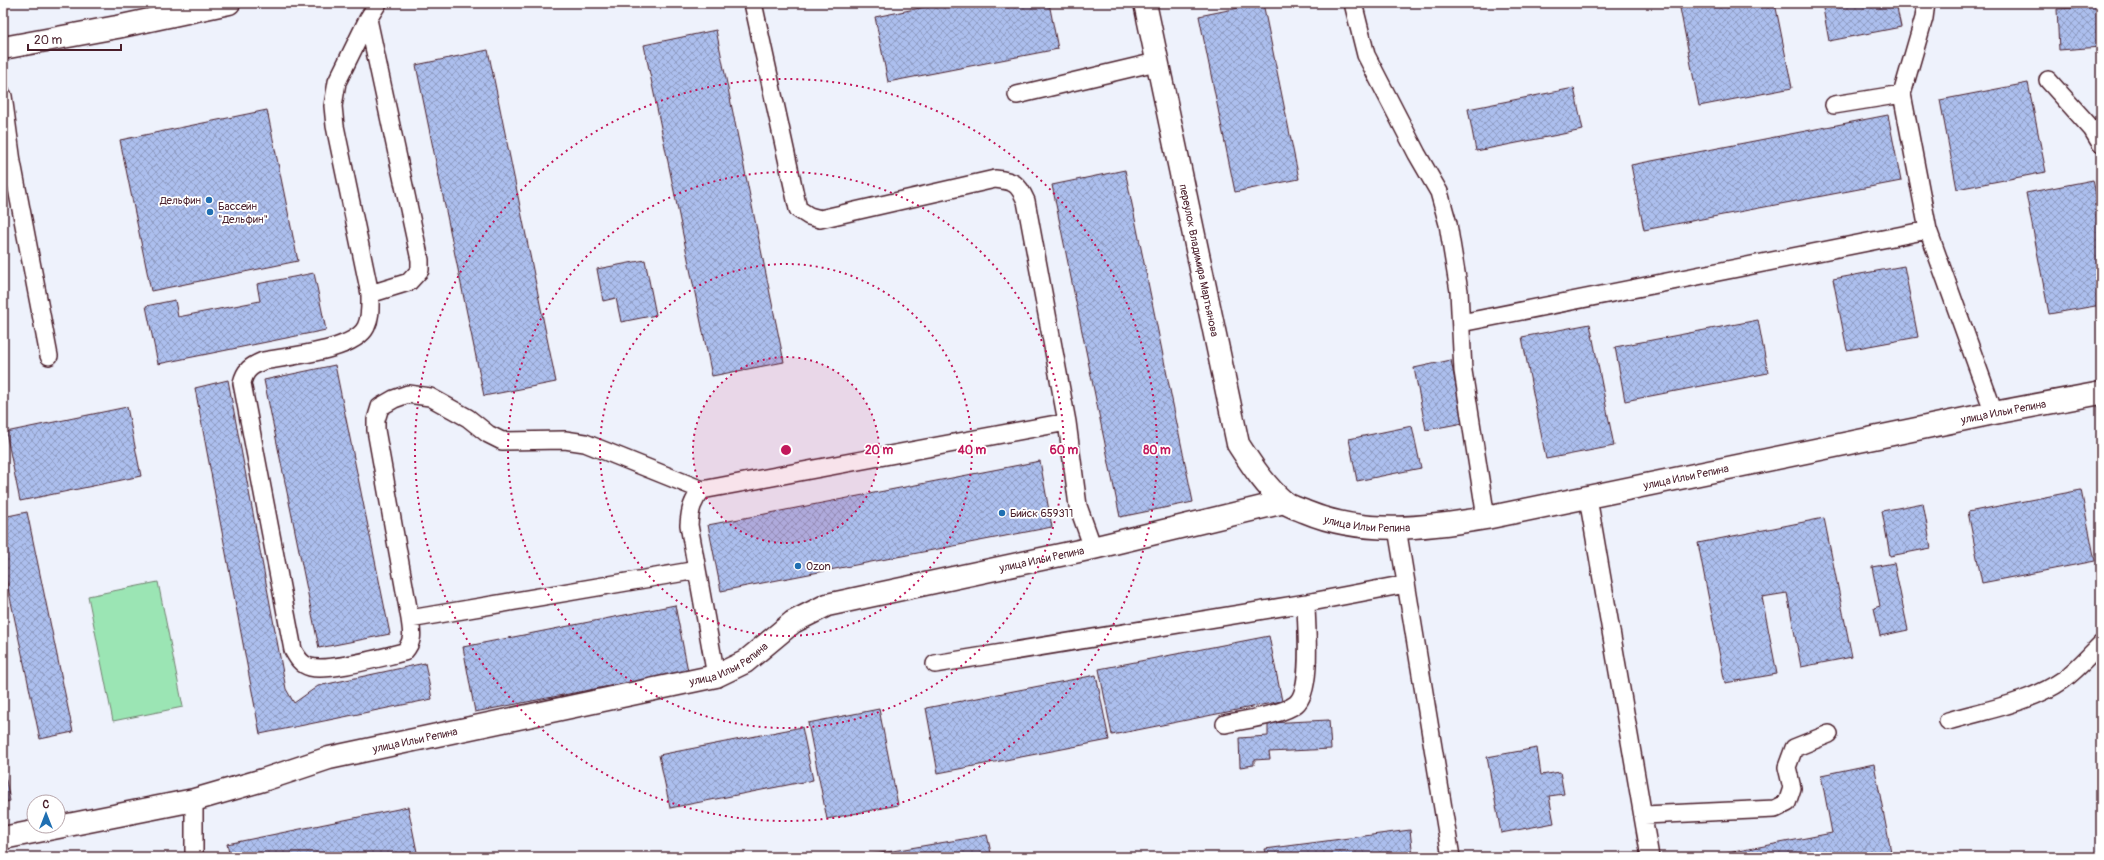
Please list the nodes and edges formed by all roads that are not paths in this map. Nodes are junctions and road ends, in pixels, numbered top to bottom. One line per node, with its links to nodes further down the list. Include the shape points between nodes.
1 (229, 3): 8 (street)
2 (378, 3): 7 (lane)
3 (753, 3): 22 (lane, via 798,209 820,219 995,179 1010,181 1020,188 1026,201)
4 (1144, 3): 9 (street, переулок Владимира Мартьянова)
5 (1353, 3): 18 (lane, via 1366,55 1416,154 1439,192 1455,258)
6 (1926, 3): 11 (lane)
7 (368, 19): 17 (lane, via 337,82 333,106); 17 (lane, via 420,260 420,270 409,282)
8 (3, 48)
9 (1156, 62): 13 (lane); 25 (street, переулок Владимира Мартьянова, via 1238,444 1256,472)
10 (2048, 80): 15 (lane, via 2092,129)
11 (1902, 94): 14 (lane); 16 (lane)
12 (3, 96): 19 (lane, via 12,162)
13 (1016, 96)
14 (1834, 105)
15 (2101, 144)
16 (1928, 230): 18 (lane); 21 (lane)
17 (370, 294): 32 (lane, via 370,315 366,328 356,338 342,345 258,363 245,373 242,383 293,650 300,662 320,668 404,652 412,640)
18 (1461, 323): 26 (lane, via 1463,371)
19 (49, 356)
20 (2101, 393): 21 (street, улица Ильи Репина)
21 (1994, 413): 24 (street, улица Ильи Репина)
22 (1067, 422): 23 (lane); 28 (lane, via 1078,506)
23 (702, 490): 29 (lane, via 694,498 689,525); 32 (lane, via 585,443 565,440 502,441 488,434 468,418 430,398 408,394 394,399 380,407 376,430)
24 (1588, 498): 26 (street, улица Ильи Репина); 40 (lane)
25 (1284, 502): 27 (street, улица Ильи Репина, via 1325,519 1358,526); 28 (street, улица Ильи Репина)
26 (1486, 518): 27 (street, улица Ильи Репина, via 1435,526)
27 (1397, 528): 30 (lane)
28 (1093, 548): 35 (street, улица Ильи Репина, via 827,606 793,622 745,662)
29 (697, 570): 32 (lane); 35 (lane)
30 (1406, 584): 31 (lane); 43 (lane)
31 (1306, 603): 34 (lane); 37 (lane, via 1306,674 1302,698 1284,710)
32 (410, 619)
33 (2101, 644): 36 (lane, via 2063,680 2025,698)
34 (935, 664)
35 (716, 676): 39 (street, улица Ильи Репина, via 329,758)
36 (1948, 721)
37 (1225, 724)
38 (1829, 734): 40 (lane, via 1794,748 1787,767 1792,788 1787,803 1775,809)
39 (194, 800): 41 (street, улица Ильи Репина); 42 (lane)
40 (1644, 815): 44 (lane)
41 (3, 838)
42 (194, 857)
43 (1451, 857)
44 (1650, 857)

